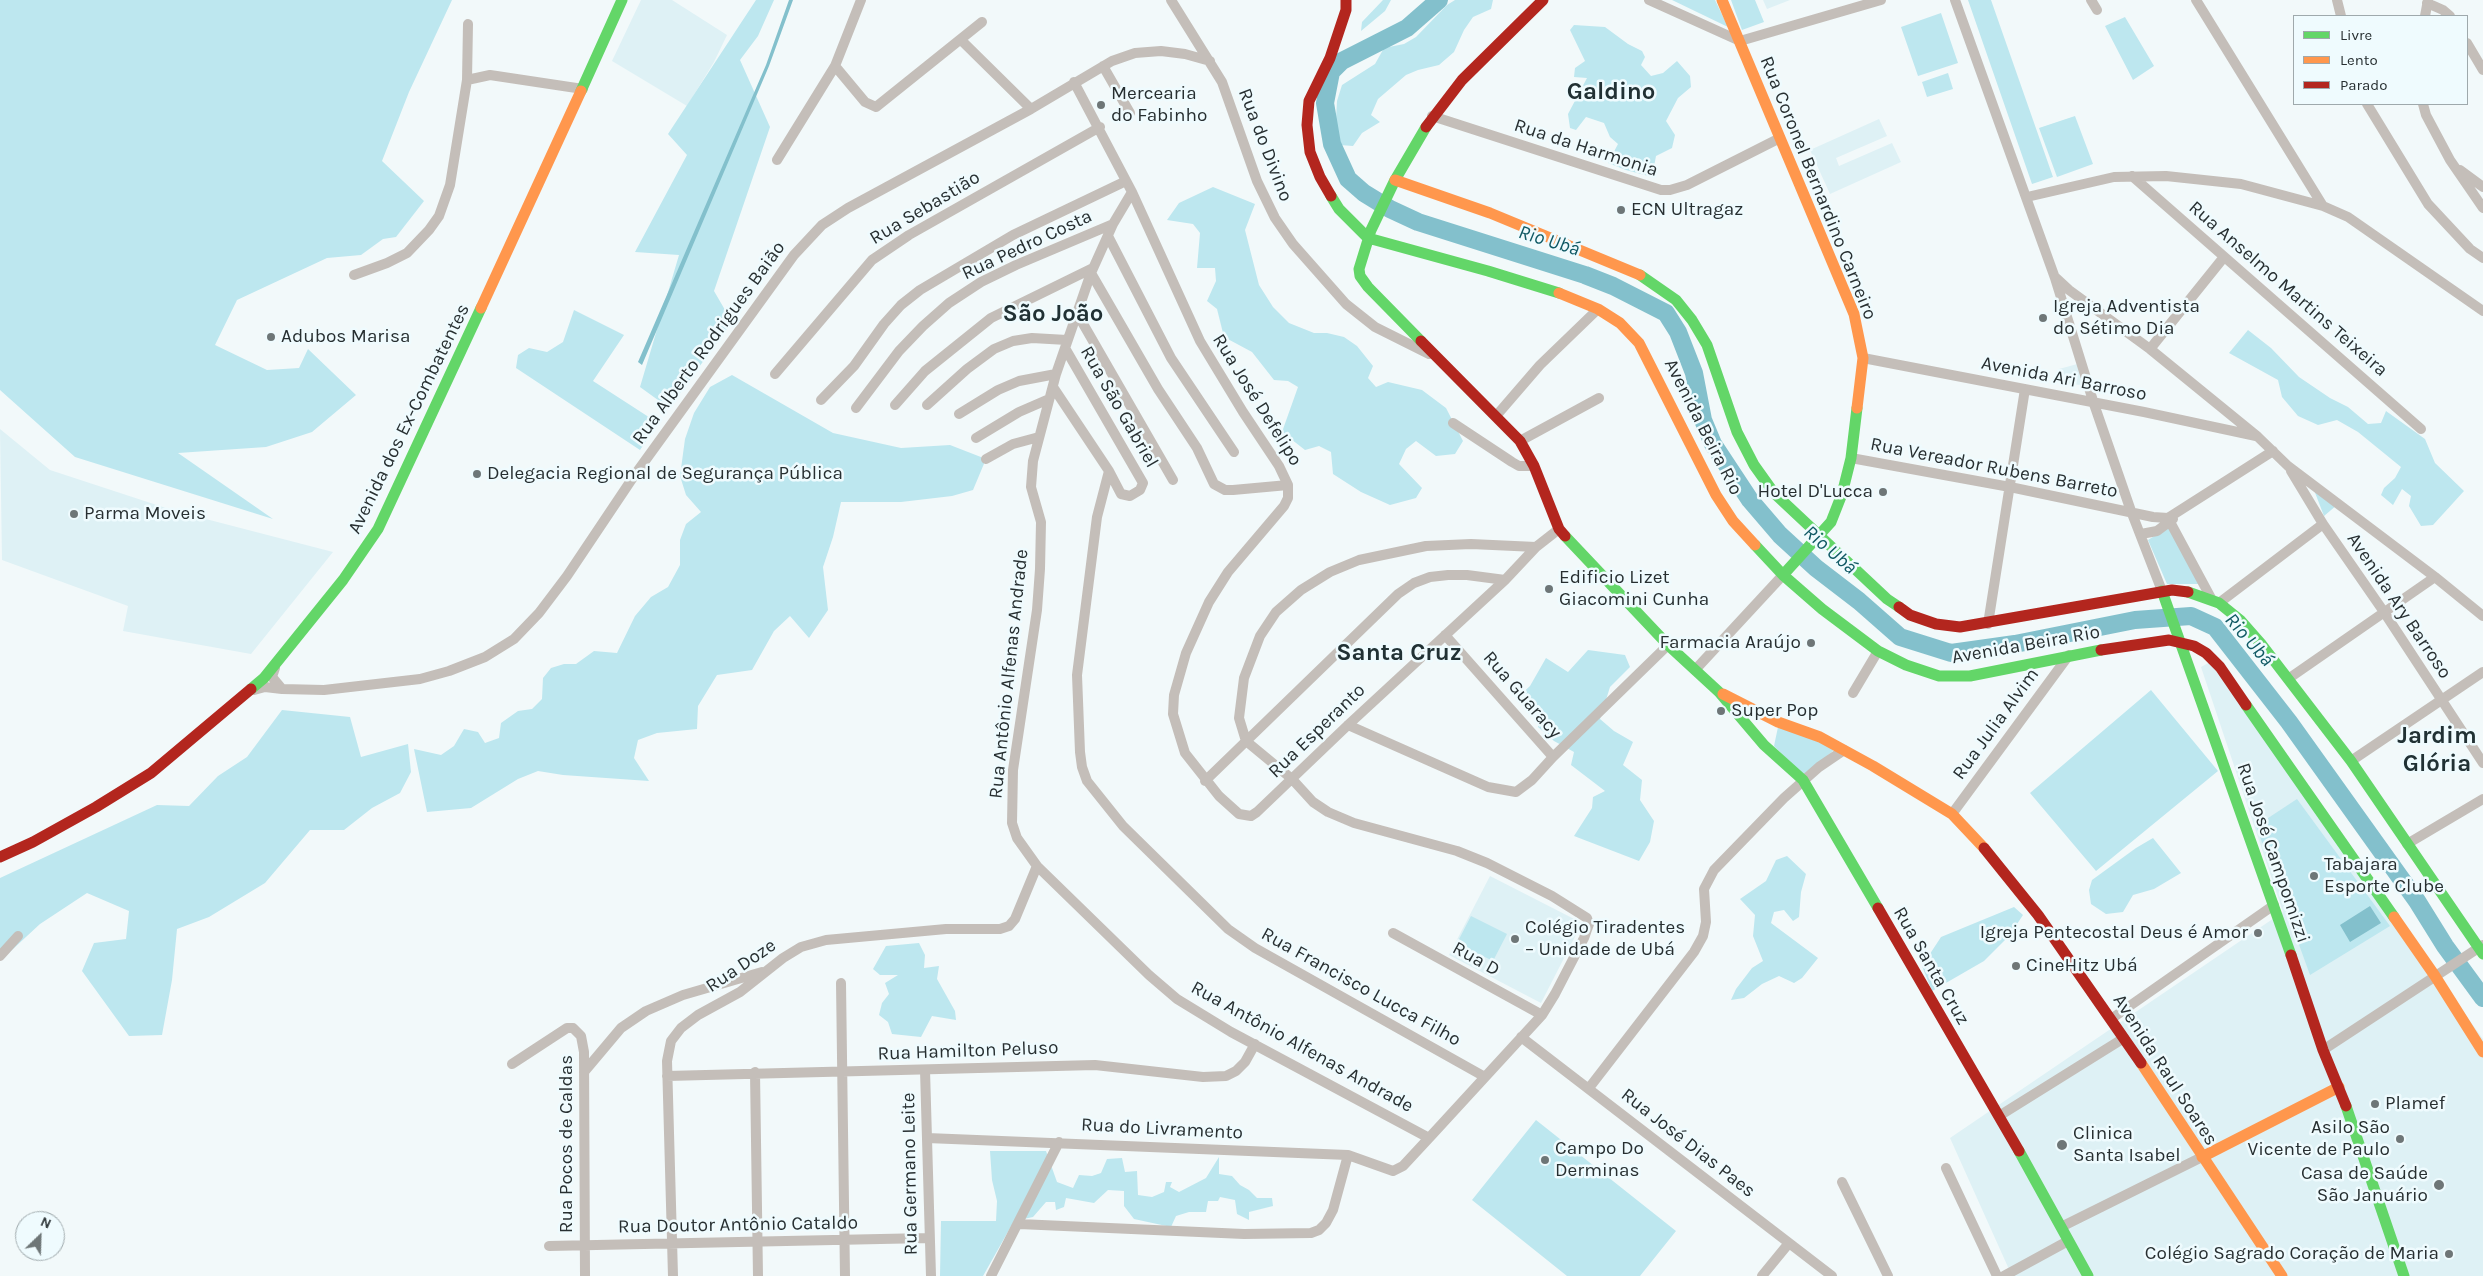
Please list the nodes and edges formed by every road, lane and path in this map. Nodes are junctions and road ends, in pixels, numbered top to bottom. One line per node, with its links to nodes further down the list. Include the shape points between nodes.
1 (622, 0): 29 (main road, Avenida dos Ex-Combatentes)
2 (861, 0): 24 (street)
3 (1171, 0): 23 (street, Rua do Divino)
4 (1346, 0): 48 (main road, via 1346,10 1330,58 1309,102 1307,125 1310,152 1320,178 1348,221)
5 (1543, 0): 34 (main road, via 1462,80)
6 (1650, 0): 21 (street)
7 (1722, 0): 21 (main road, Rua Coronel Bernardino Carneiro)
8 (1881, 0): 21 (street)
9 (1955, 0): 44 (street)
10 (2091, 0): 14 (street)
11 (2196, 0): 45 (street)
12 (2337, 0): 15 (street)
13 (2428, 2): 16 (street); 17 (street)
14 (2097, 10)
15 (2341, 15)
16 (2425, 15)
17 (2449, 15)
18 (982, 22): 20 (street)
19 (468, 24): 27 (street)
20 (961, 40): 24 (street, via 876,107 865,102); 32 (street)
21 (1740, 41): 36 (main road, Rua Coronel Bernardino Carneiro)
22 (2468, 45): 26 (street)
23 (1210, 61): 25 (street, Rua Alberto Rodrigues Baião, via 1161,51 1135,53); 60 (street, Rua do Divino, via 1234,110 1257,181 1275,218 1293,244 1346,304 1375,327)
24 (835, 66): 37 (street)
25 (1103, 66): 28 (street, Rua Alberto Rodrigues Baião); 33 (street)
26 (2483, 70)
27 (467, 80): 29 (street, via 490,75); 53 (street, via 450,185 439,216 407,253)
28 (1074, 82): 32 (street, Rua Alberto Rodrigues Baião); 35 (street, Rua José Defelipo)
29 (583, 89): 111 (main road, Avenida dos Ex-Combatentes, via 378,528 344,580)
30 (2368, 105): 51 (street, via 2428,204 2470,249)
31 (2423, 105): 38 (street)
32 (1030, 109): 115 (street, Rua Alberto Rodrigues Baião, via 848,208 822,225 806,241 634,476 567,576 514,639 485,657 420,679 324,690)
33 (1130, 113)
34 (1432, 116): 36 (street, Rua da Harmonia, via 1661,190 1687,185); 41 (main road)
35 (1100, 128): 40 (street, Rua José Defelipo); 62 (street, Rua Sebastião, via 872,260)
36 (1780, 138): 61 (main road, Rua Coronel Bernardino Carneiro, via 1849,299)
37 (777, 160)
38 (2453, 165): 42 (street); 46 (street)
39 (2132, 176): 44 (street, via 2114,177); 45 (street, via 2241,184); 50 (street, Rua Anselmo Martins Teixeira)
40 (1126, 181): 43 (street, Rua José Defelipo); 68 (street, via 1014,235 920,290 889,317 854,366)
41 (1393, 185): 48 (main road); 96 (main road, Avenida Beira Rio, via 1490,213 1616,263 1645,277 1676,300 1707,345 1737,432 1754,465 1774,494)
42 (2483, 187)
43 (1132, 192): 47 (street, Rua Antônio Alfenas Andrade); 89 (street, Rua José Defelipo, via 1200,341 1223,382 1280,466)
44 (2027, 197): 54 (street)
45 (2323, 206): 56 (street, via 2348,217)
46 (2483, 208)
47 (1113, 224): 49 (street, Rua Antônio Alfenas Andrade); 72 (street, Rua Pedro Costa, via 1016,265 949,303 899,352)
48 (1370, 234): 55 (main road, Avenida Beira Rio, via 1570,297); 60 (main road, via 1359,269 1360,276)
49 (1108, 236): 52 (street, Rua Antônio Alfenas Andrade); 82 (street, via 1171,358)
50 (2224, 257): 59 (street); 76 (street, Rua Anselmo Martins Teixeira)
51 (2483, 258)
52 (1092, 270): 57 (street, Rua Antônio Alfenas Andrade); 70 (street, via 991,318 925,371); 89 (street, via 1158,389 1197,448 1214,484 1224,490)
53 (354, 275)
54 (2055, 278): 59 (street); 69 (street)
55 (1598, 309): 74 (street, via 1540,365); 98 (main road, Avenida Beira Rio, via 1620,323 1639,343 1716,495 1733,521)
56 (2483, 311)
57 (1078, 315): 58 (street, Rua Antônio Alfenas Andrade); 88 (street)
58 (1066, 344): 63 (street, Rua Antônio Alfenas Andrade); 71 (street, via 1032,338 994,349); 87 (street, Rua São Gabriel, via 1143,483 1140,490 1124,496)
59 (2150, 349): 78 (street)
60 (1438, 358): 74 (main road)
61 (1862, 358): 65 (street, Avenida Ari Barroso); 83 (main road, Rua Coronel Bernardino Carneiro)
62 (775, 374)
63 (1056, 374): 64 (street, Rua Antônio Alfenas Andrade); 73 (street, via 1019,381)
64 (1052, 386): 67 (street, Rua Antônio Alfenas Andrade); 87 (street)
65 (2025, 389): 69 (street, Avenida Ari Barroso); 90 (street)
66 (1599, 398): 80 (street)
67 (1049, 399): 77 (street, Rua Antônio Alfenas Andrade); 79 (street, via 1019,412)
68 (821, 400)
69 (2094, 404): 78 (street, Avenida Ari Barroso); 91 (street)
70 (895, 405)
71 (927, 405)
72 (856, 408)
73 (959, 414)
74 (1496, 416): 80 (main road)
75 (1454, 423): 85 (street, via 1519,466)
76 (2421, 429)
77 (1039, 437): 84 (street, via 1013,444); 136 (street, Rua Antônio Alfenas Andrade, via 1031,475 1041,522 1037,610 1014,761 1012,814 1018,838)
78 (2258, 437): 81 (street)
79 (976, 438)
80 (1520, 441): 85 (main road)
81 (2273, 451): 86 (street); 92 (street)
82 (1234, 452)
83 (1851, 458): 90 (street, Rua Vereador Rubens Barreto); 96 (main road, Rua Coronel Bernardino Carneiro, via 1834,515)
84 (986, 459)
85 (1534, 466): 94 (main road)
86 (2288, 466): 93 (street, Avenida Ary Barroso); 99 (street)
87 (1109, 471): 158 (street, Rua Francisco Lucca Filho, via 1097,517 1077,675 1080,752 1087,781 1123,826 1228,929 1254,948)
88 (1174, 480)
89 (1288, 485): 130 (street, Rua José Defelipo, via 1284,506 1228,572 1209,602 1178,675 1173,714 1177,732 1185,753)
90 (2010, 487): 91 (street, Rua Vereador Rubens Barreto); 105 (street)
91 (2131, 511): 92 (street, Rua Vereador Rubens Barreto); 95 (street)
92 (2172, 518): 95 (street, via 2157,531); 102 (street)
93 (2323, 524): 102 (street); 103 (street, Avenida Ary Barroso)
94 (1559, 529): 97 (street, Rua Esperanto); 108 (main road)
95 (2141, 534): 101 (street)
96 (1816, 541): 98 (main road, Rua Coronel Bernardino Carneiro); 105 (main road, Avenida Beira Rio, via 1910,615 1936,624 1960,627)
97 (1536, 547): 100 (street, Rua Esperanto); 122 (street, via 1471,544 1389,552 1330,572 1301,590 1276,612 1251,656 1244,678 1239,718)
98 (1787, 572): 109 (main road, Avenida Beira Rio, via 1822,609); 112 (street)
99 (2435, 577): 103 (street); 104 (street)
100 (1505, 580): 106 (street, Rua Esperanto); 122 (street, via 1448,575 1414,582)
101 (2162, 591): 102 (main road, Avenida Beira Rio, via 2178,590); 105 (main road, Avenida Beira Rio); 107 (main road, Rua José Campomizzi)
102 (2215, 600): 114 (main road, Avenida Beira Rio, via 2240,620)
103 (2384, 612): 114 (street); 119 (street, Avenida Ary Barroso)
104 (2483, 616)
105 (1988, 624)
106 (1445, 635): 121 (street, Rua Esperanto); 125 (street, Rua Guaracy)
107 (2176, 635): 110 (main road, Avenida Beira Rio); 137 (main road, Rua José Campomizzi); 143 (main road, Avenida Beira Rio, via 2220,667)
108 (1668, 645): 112 (main road); 125 (street)
109 (1878, 651): 110 (main road, Avenida Beira Rio, via 1939,676 1970,676); 118 (street)
110 (2069, 655): 132 (street, Rua Julia Alvim)
111 (276, 665): 115 (street, via 272,677); 116 (main road, Avenida dos Ex-Combatentes)
112 (1695, 670): 117 (main road)
113 (2483, 672): 119 (street)
114 (2288, 679): 126 (main road, Avenida Beira Rio)
115 (282, 689): 116 (street, Rua Alberto Rodrigues Baião)
116 (248, 692): 135 (main road, Avenida dos Ex-Combatentes, via 151,773 96,807)
117 (1719, 692): 120 (main road, Avenida Raul Soares); 123 (main road, Rua Santa Cruz)
118 (1853, 693)
119 (2441, 700): 126 (street); 127 (street, Avenida Ary Barroso)
120 (1778, 722): 123 (main road, via 1768,732); 124 (main road, Avenida Raul Soares)
121 (1348, 725): 125 (street, via 1505,792 1516,792 1524,787); 128 (street, Rua Esperanto)
122 (1246, 741): 128 (street); 130 (street)
123 (1764, 745): 129 (main road, Rua Santa Cruz)
124 (1844, 750): 129 (street); 132 (main road, Avenida Raul Soares)
125 (1553, 757)
126 (2351, 761): 134 (main road, Avenida Beira Rio)
127 (2483, 764)
128 (1292, 780): 133 (street, Rua Esperanto); 145 (street, via 1328,812 1384,833 1480,860 1552,896 1587,918 1589,924 1584,938)
129 (1803, 780): 160 (street, via 1714,870 1704,889 1706,922 1694,952); 161 (main road, Rua Santa Cruz)
130 (1205, 781): 133 (street, Rua José Defelipo, via 1239,814)
131 (2483, 799): 134 (street)
132 (1952, 814): 146 (main road, Avenida Raul Soares, via 2004,870)
133 (1251, 816)
134 (2407, 844): 140 (main road, Avenida Beira Rio)
135 (0, 857)
136 (1037, 866): 142 (street, Rua Doze, via 1016,919 1009,926 826,940 801,947); 149 (street, Rua Antônio Alfenas Andrade, via 1177,999)
137 (2274, 905): 146 (street); 150 (main road, Rua José Campomizzi)
138 (1393, 933): 145 (street, Rua D)
139 (18, 936): 141 (street)
140 (2482, 949): 143 (street)
141 (0, 956)
142 (765, 972): 154 (street, via 683,995 646,1011 621,1028); 157 (street, Rua Doze, via 740,992 681,1028 671,1041 666,1061)
143 (2439, 974): 150 (street); 151 (main road, Avenida Beira Rio)
144 (841, 983): 156 (street)
145 (1542, 1015): 147 (street)
146 (2111, 1019): 148 (main road, Avenida Raul Soares)
147 (1522, 1037): 158 (street); 160 (street, Rua José Dias Paes)
148 (2124, 1038): 161 (street); 166 (main road, Avenida Raul Soares)
149 (1255, 1044): 153 (street, Rua Hamilton Peluso, via 1236,1071 1226,1076 1202,1077 1095,1065); 163 (street, Rua Antônio Alfenas Andrade)
150 (2323, 1050): 159 (main road, Rua José Campomizzi)
151 (2483, 1052)
152 (512, 1064): 154 (street, Rua Pocos de Caldas, via 560,1032 573,1028 583,1042)
153 (925, 1070): 156 (street, Rua Hamilton Peluso); 162 (street, Rua Germano Leite)
154 (584, 1072): 178 (street, Rua Pocos de Caldas)
155 (755, 1072): 156 (street, Rua Hamilton Peluso); 157 (street, Rua Hamilton Peluso); 174 (street)
156 (841, 1072): 172 (street)
157 (667, 1076): 176 (street, Rua Doze)
158 (1485, 1077): 163 (street)
159 (2340, 1087): 166 (main road); 192 (main road, Rua José Campomizzi)
160 (1589, 1088): 175 (street, Rua José Dias Paes)
161 (1999, 1116): 170 (main road, Rua Santa Cruz)
162 (927, 1138): 164 (street, Rua do Livramento); 171 (street, Rua Germano Leite)
163 (1430, 1138): 165 (street, Rua do Livramento, via 1403,1166 1393,1171)
164 (1059, 1142): 165 (street, Rua do Livramento); 169 (street)
165 (1348, 1155): 169 (street, via 1333,1210 1326,1223 1312,1233 1226,1234)
166 (2202, 1158): 170 (street); 191 (main road, Avenida Raul Soares)
167 (1946, 1168): 188 (street)
168 (1842, 1182): 187 (street)
169 (1019, 1224): 184 (street)
170 (2061, 1227): 173 (main road, Rua Santa Cruz)
171 (928, 1238): 172 (street, Rua Doutor Antônio Cataldo); 183 (street, Rua Germano Leite)
172 (844, 1241): 174 (street, Rua Doutor Antônio Cataldo); 182 (street)
173 (2068, 1241): 189 (street); 190 (main road, Rua Santa Cruz)
174 (758, 1242): 176 (street, Rua Doutor Antônio Cataldo); 181 (street)
175 (1789, 1242): 185 (street); 186 (street, Rua José Dias Paes)
176 (673, 1244): 178 (street, Rua Doutor Antônio Cataldo); 180 (street, Rua Doze)
177 (549, 1246): 178 (street, Rua Doutor Antônio Cataldo)
178 (585, 1246): 179 (street, Rua Pocos de Caldas)
179 (584, 1276)
180 (673, 1276)
181 (758, 1276)
182 (845, 1276)
183 (931, 1276)
184 (991, 1276)
185 (1762, 1276)
186 (1832, 1276)
187 (1888, 1276)
188 (1997, 1276)
189 (2004, 1276)
190 (2088, 1276)
191 (2282, 1276)
192 (2404, 1276)

